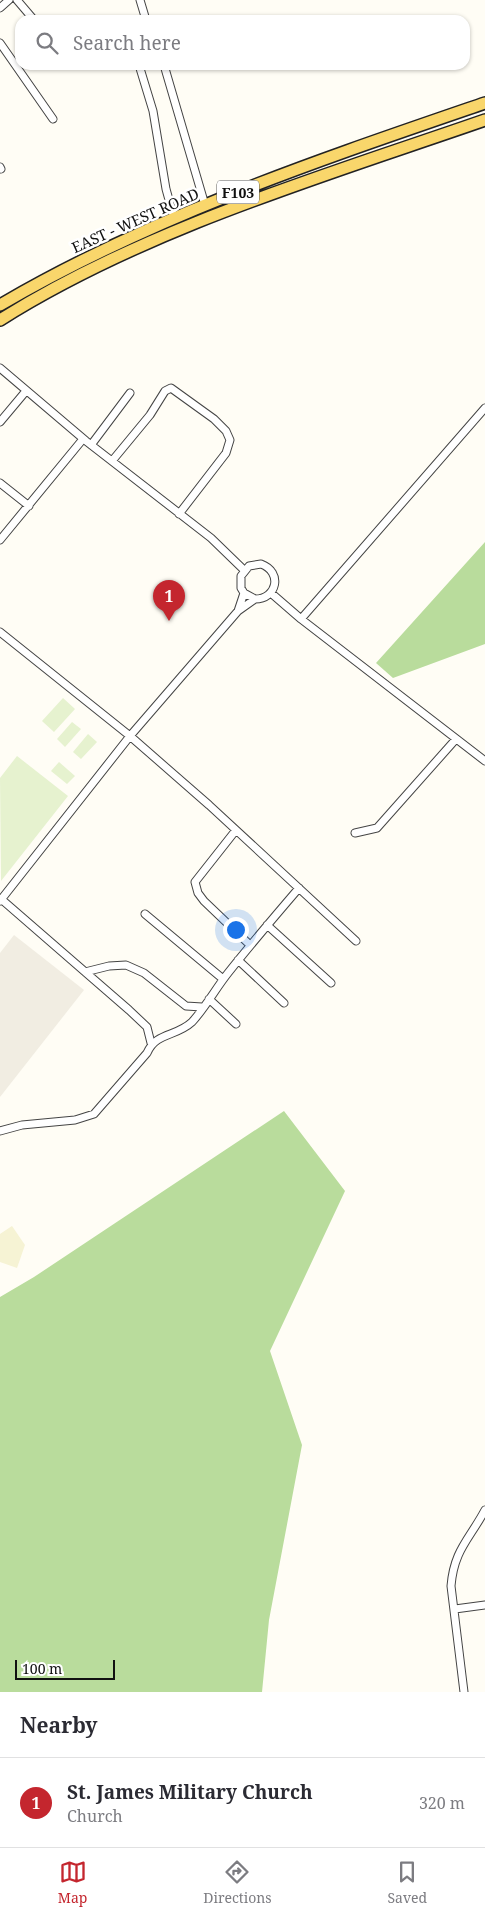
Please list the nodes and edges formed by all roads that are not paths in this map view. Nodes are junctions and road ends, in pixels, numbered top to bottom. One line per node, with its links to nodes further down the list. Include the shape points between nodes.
1 (9, 0): 4 (street)
2 (17, 0): 5 (street)
3 (140, 0): 6 (street)
4 (0, 8)
5 (30, 15)
6 (144, 15)
7 (0, 43): 8 (street)
8 (15, 65)
9 (19, 70): 13 (street)
10 (141, 70): 16 (street)
11 (165, 70): 15 (street)
12 (485, 103): 15 (main road, EAST - WEST ROAD / F103)
13 (53, 119)
14 (485, 120): 18 (main road, EAST - WEST ROAD / F103, via 172,234 83,274)
15 (205, 205): 16 (main road, EAST - WEST ROAD / F103)
16 (174, 218): 17 (main road, EAST - WEST ROAD / F103, via 78,261)
17 (0, 305)
18 (0, 320)
19 (0, 368): 20 (street)
20 (26, 391): 23 (street); 24 (street)
21 (130, 393): 25 (street)
22 (485, 408): 36 (street)
23 (0, 422)
24 (83, 439): 25 (street); 28 (street)
25 (91, 445): 26 (street)
26 (112, 462): 29 (street); 29 (street, via 165,391 171,388 214,419 230,440 226,453)
27 (0, 483): 28 (street)
28 (29, 506): 30 (street)
29 (179, 514): 31 (street, via 211,538)
30 (0, 540)
31 (244, 570): 32 (street, via 240,582); 33 (street, via 254,564 266,566 276,581)
32 (244, 593): 34 (street); 35 (street)
33 (271, 593): 34 (street); 36 (street)
34 (256, 599): 35 (street)
35 (238, 611): 38 (street)
36 (301, 619): 39 (street)
37 (0, 632): 38 (street)
38 (130, 736): 41 (street); 44 (street)
39 (456, 740): 40 (street); 42 (street, via 377,828)
40 (485, 761)
41 (236, 830): 43 (street); 48 (street, via 195,882 204,901)
42 (355, 833)
43 (299, 888): 46 (street); 47 (street)
44 (2, 896): 50 (street)
45 (145, 914): 51 (street)
46 (267, 925): 48 (street); 52 (street)
47 (356, 941)
48 (250, 945): 49 (street)
49 (238, 960): 51 (street); 54 (street)
50 (85, 972): 55 (street, via 126,965 144,973 186,1006); 57 (street, via 146,1026)
51 (223, 979): 53 (street)
52 (331, 983)
53 (209, 999): 55 (street); 56 (street)
54 (284, 1003)
55 (202, 1007): 57 (street, via 191,1022 171,1036)
56 (236, 1024)
57 (151, 1043): 58 (street, via 147,1053 94,1114 75,1120 22,1125)
58 (0, 1132)
59 (485, 1510): 61 (street, via 455,1559 450,1586)
60 (485, 1605): 61 (street)
61 (455, 1609): 62 (street)
62 (464, 1692)

